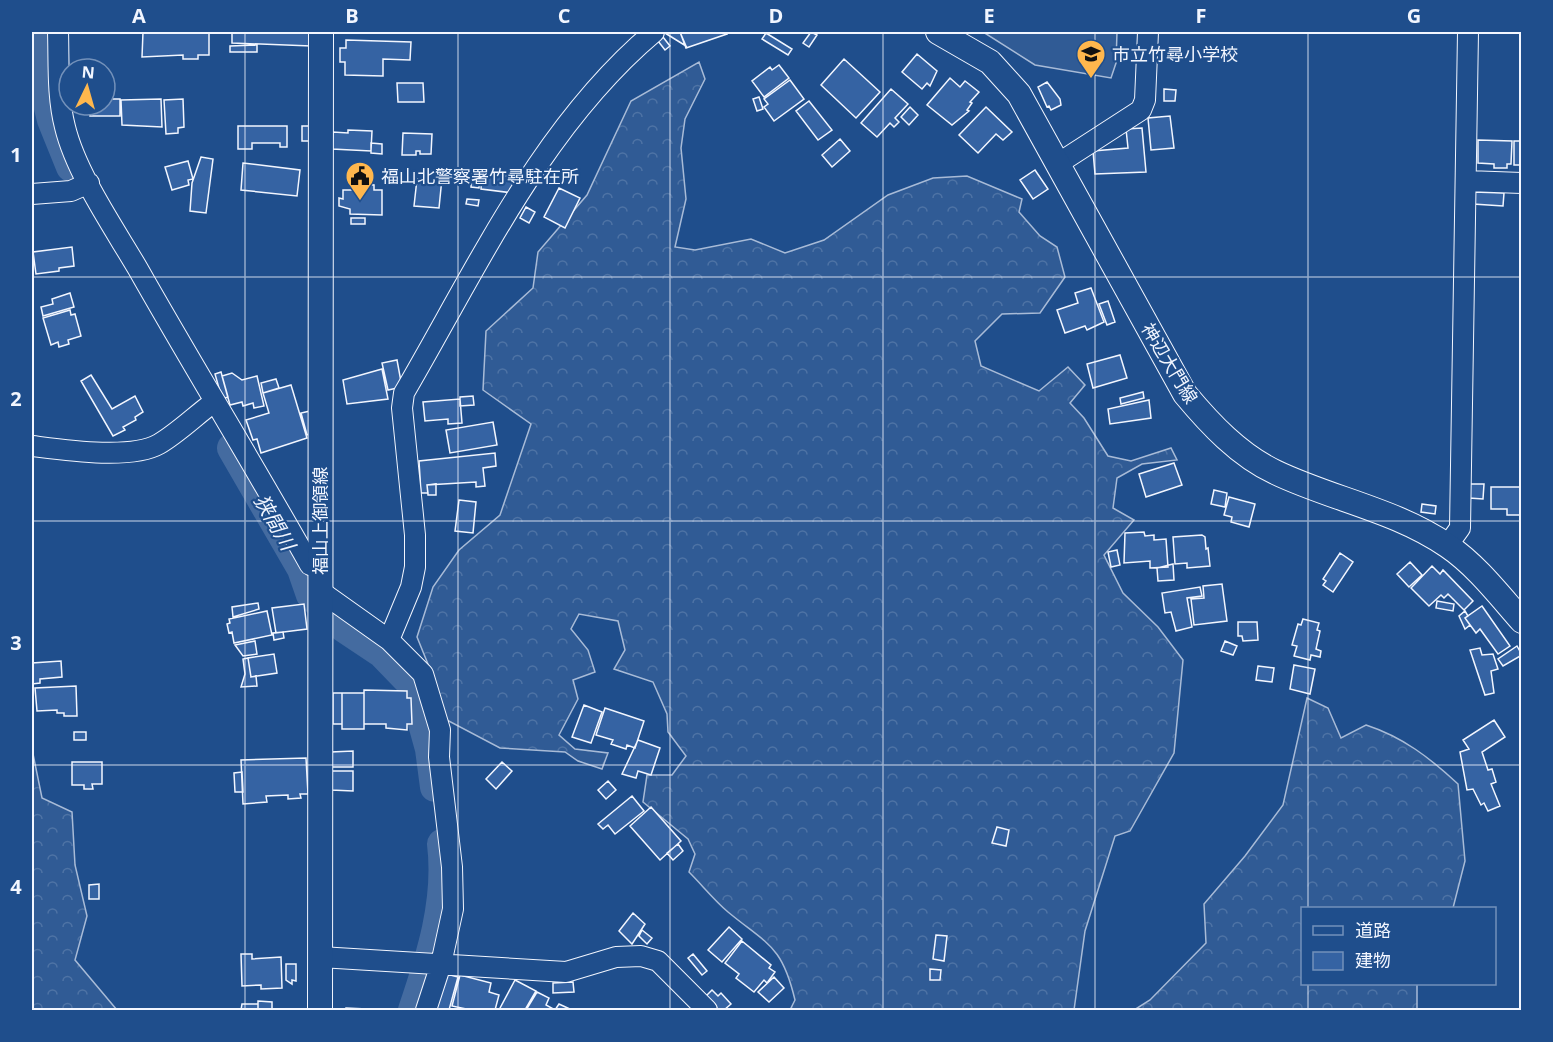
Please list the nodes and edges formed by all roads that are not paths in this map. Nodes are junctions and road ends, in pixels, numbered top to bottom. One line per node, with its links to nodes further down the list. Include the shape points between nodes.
1 (58, 32): 10 (street, via 60,100)
2 (321, 32): 15 (main road, 福山上御領線)
3 (654, 32): 17 (street, via 581,104 546,152 404,393 415,567)
4 (938, 32): 7 (main road, 神辺大門線, via 990,62 1019,94)
5 (1148, 32): 7 (street, via 1145,100 1141,110)
6 (1468, 32): 8 (street)
7 (1059, 164): 14 (main road, 神辺大門線, via 1185,394 1211,426 1273,472 1400,520)
8 (1467, 181): 9 (street); 14 (street, via 1460,528)
9 (1521, 183)
10 (80, 187): 11 (street); 12 (street)
11 (32, 194)
12 (206, 408): 13 (street, via 158,445 127,452); 15 (street, via 242,444 310,564)
13 (32, 446)
14 (1448, 546): 16 (main road, 神辺大門線, via 1478,571)
15 (320, 592): 17 (street); 18 (main road, 福山上御領線)
16 (1521, 621)
17 (389, 640): 19 (street, via 423,674 440,730 453,909)
18 (320, 957): 19 (street); 20 (main road, 福山上御領線)
19 (432, 963): 21 (street); 22 (street, via 566,972 616,957 641,956 658,961)
20 (320, 1011)
21 (426, 1011)
22 (707, 1011)

